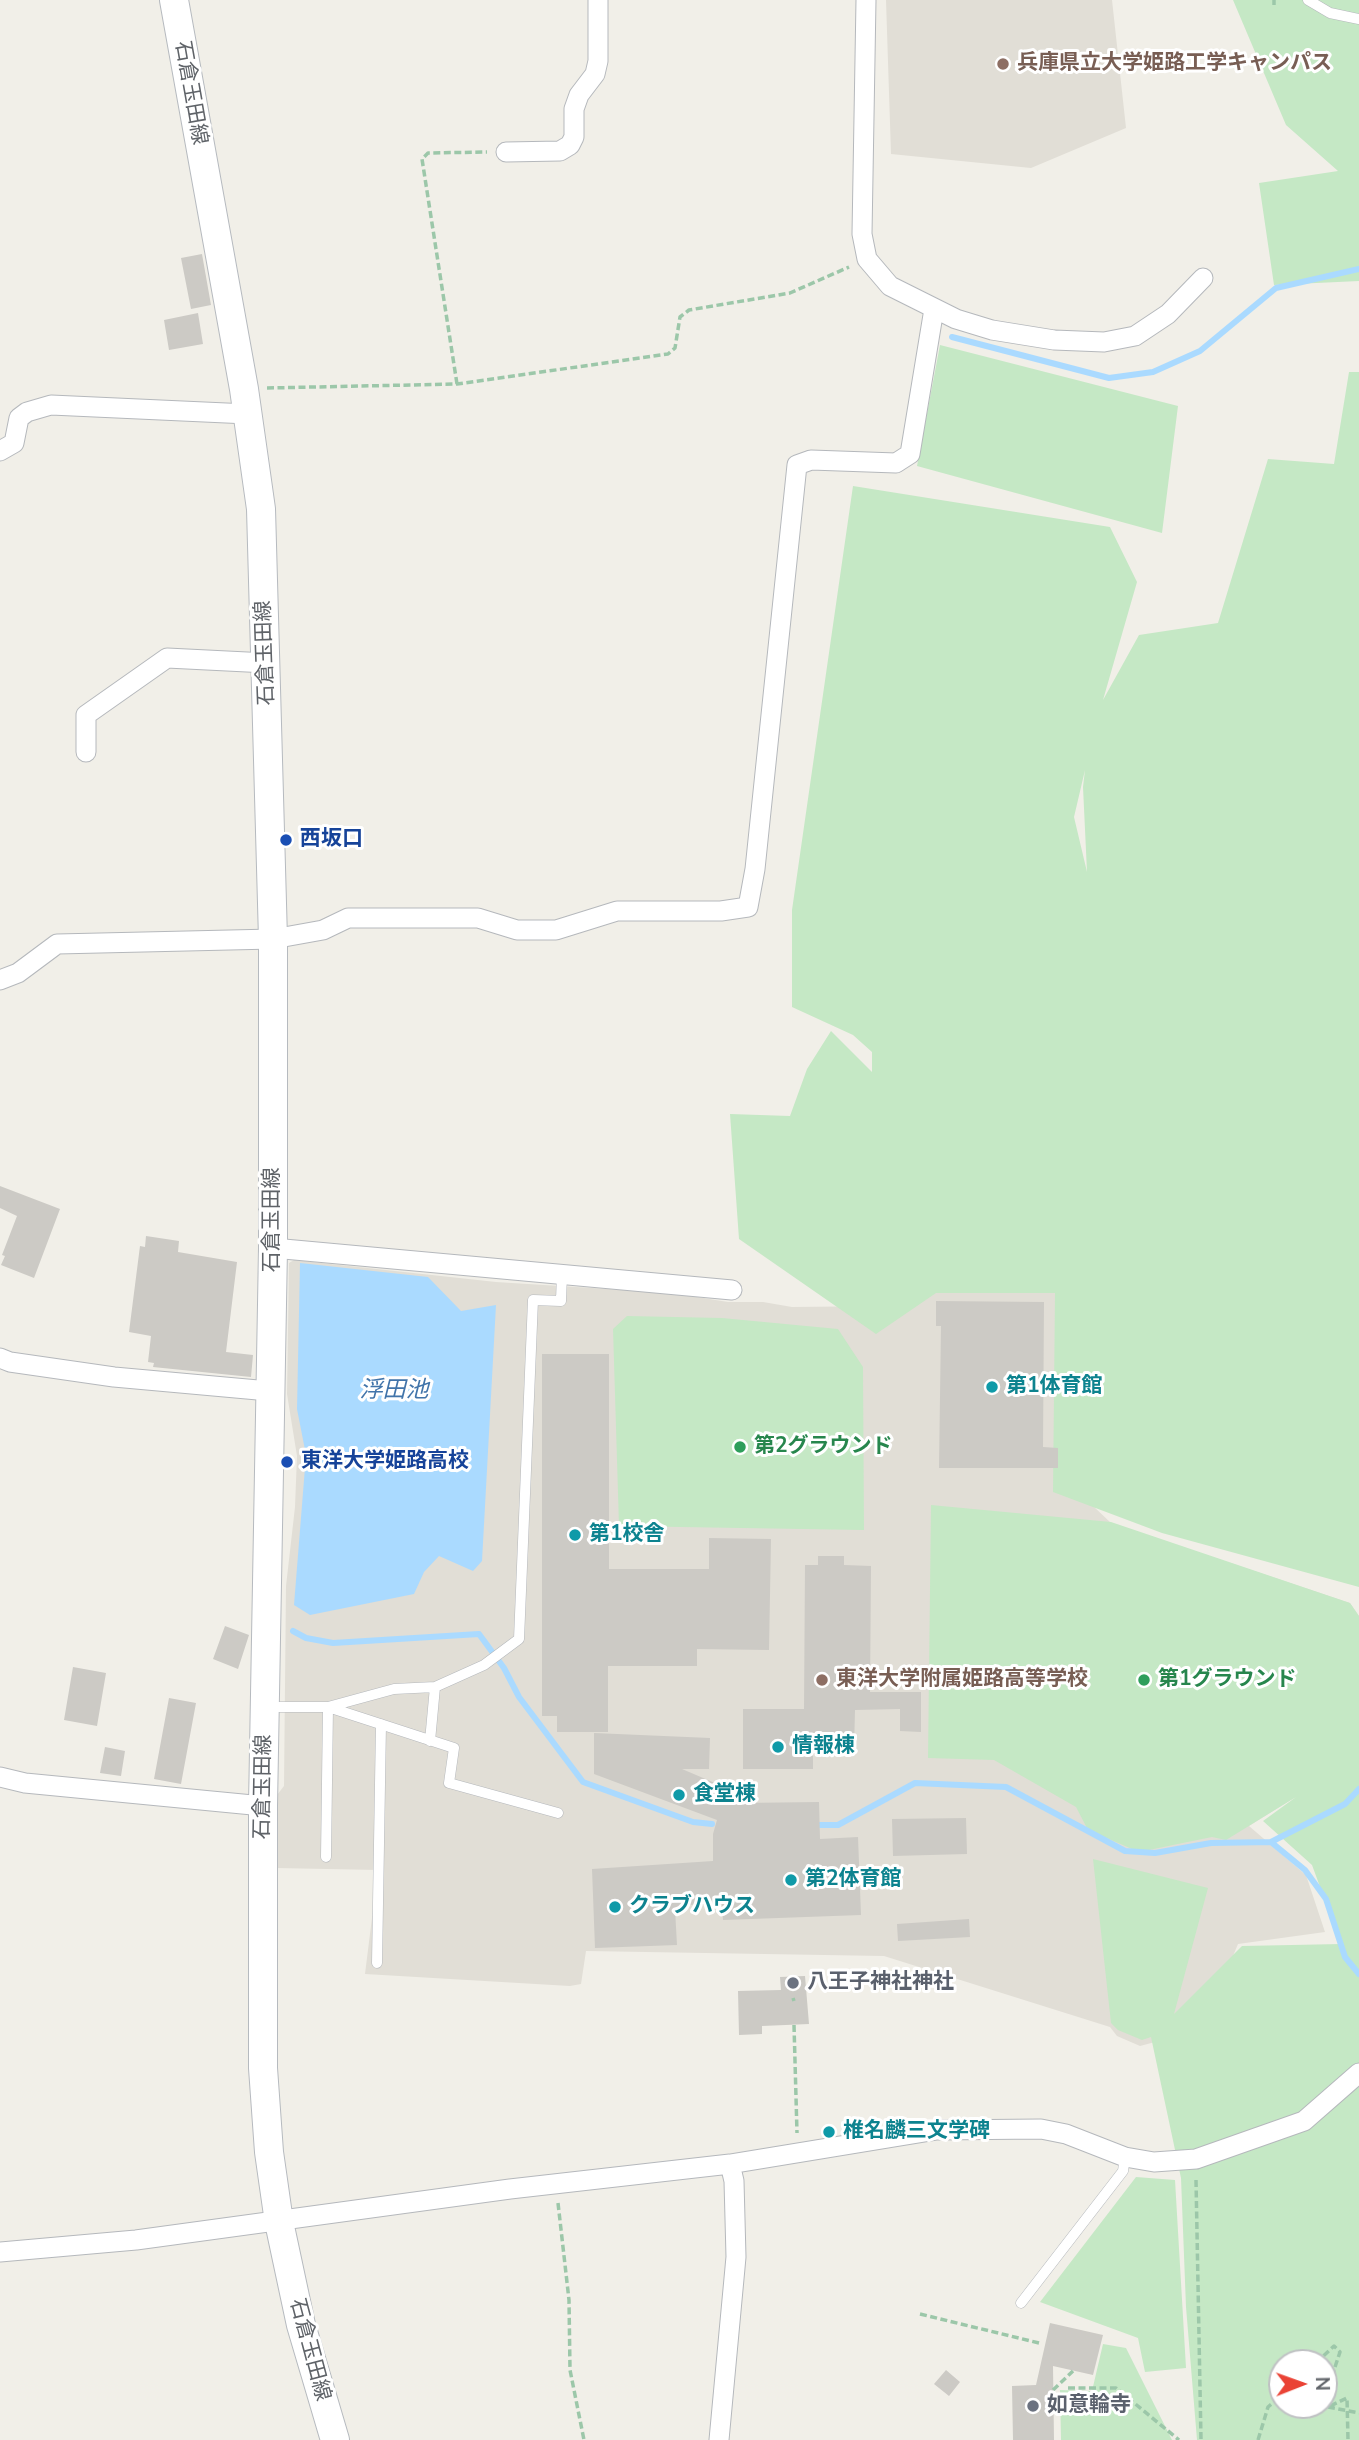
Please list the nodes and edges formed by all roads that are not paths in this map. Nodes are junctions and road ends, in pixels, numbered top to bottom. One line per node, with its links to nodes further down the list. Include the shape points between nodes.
1 (174, 0): 9 (main road, 石倉玉田線)
2 (598, 0): 6 (street, via 598,61 574,108 570,145 560,151)
3 (866, 0): 8 (street, via 862,234 867,259 890,286)
4 (1308, 0): 5 (lane, via 1330,13)
5 (1359, 19)
6 (506, 152)
7 (1203, 278): 8 (street, via 1168,314 1135,336 1104,342 992,330)
8 (934, 309): 13 (street, via 910,454 896,463 811,460 797,465 748,907 617,911 556,930 517,930 478,918 348,918 323,930)
9 (246, 402): 10 (street, via 51,405 19,418 14,443); 11 (main road, 石倉玉田線, via 261,509)
10 (0, 451)
11 (267, 663): 12 (street, via 167,658 86,715); 13 (main road, 石倉玉田線)
12 (86, 752)
13 (273, 939): 14 (street, via 57,944 18,973); 15 (main road, 石倉玉田線)
14 (0, 980)
15 (273, 1248): 16 (street); 19 (main road, 石倉玉田線)
16 (562, 1274): 17 (street); 20 (lane, via 561,1301 533,1300 519,1639 484,1665)
17 (732, 1290)
18 (0, 1358): 19 (street, via 114,1377)
19 (269, 1391): 21 (main road, 石倉玉田線)
20 (435, 1687): 22 (lane, via 394,1689); 24 (lane)
21 (265, 1707): 22 (lane); 26 (main road, 石倉玉田線)
22 (328, 1707): 23 (lane); 28 (lane)
23 (382, 1724): 24 (lane); 29 (lane)
24 (430, 1741): 27 (lane, via 454,1748 449,1783)
25 (0, 1777): 26 (street)
26 (263, 1806): 33 (main road, 石倉玉田線, via 263,2068)
27 (558, 1814)
28 (326, 1857)
29 (377, 1963)
30 (1359, 2073): 31 (street, via 1304,2121 1196,2159 1154,2162)
31 (1125, 2157): 32 (street, via 1041,2129 937,2130); 35 (lane, via 1123,2171)
32 (730, 2164): 33 (street); 37 (street, via 736,2257)
33 (279, 2222): 34 (street); 36 (main road, 石倉玉田線, via 301,2325)
34 (0, 2252)
35 (1021, 2302)
36 (335, 2440)
37 (719, 2440)

